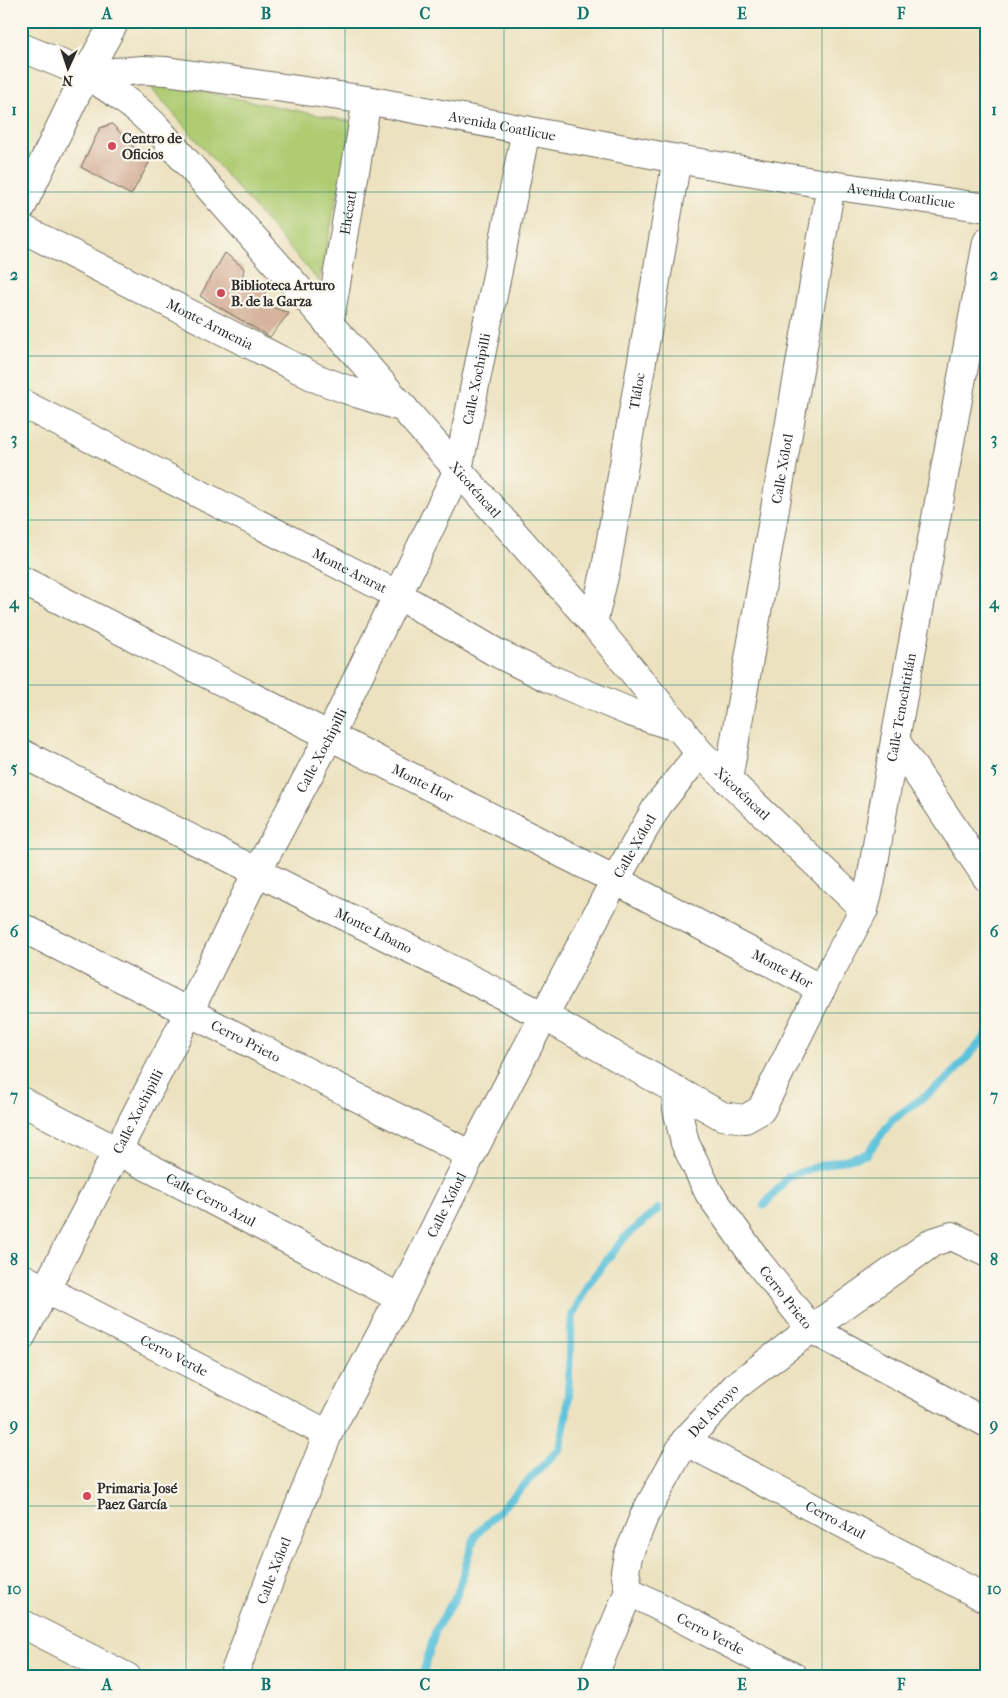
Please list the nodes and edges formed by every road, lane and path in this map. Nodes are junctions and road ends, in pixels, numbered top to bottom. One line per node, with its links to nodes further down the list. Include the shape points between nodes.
1 (115, 21): 3 (street)
2 (21, 47): 3 (street, Avenida Coatlicue)
3 (86, 74): 4 (street, Avenida Coatlicue, via 166,71); 8 (street); 12 (street, Xicoténcatl, via 139,110)
4 (367, 100): 5 (street, Avenida Coatlicue); 12 (street, Ehécatl)
5 (526, 130): 6 (street, Avenida Coatlicue); 15 (street, Calle Xochipilli)
6 (677, 159): 7 (street, Avenida Coatlicue); 18 (street, Tláloc, via 606,568)
7 (831, 185): 9 (street, Avenida Coatlicue); 24 (street, Calle Xólotl)
8 (21, 208)
9 (987, 208)
10 (21, 228): 14 (street, Monte Armenia, via 318,379)
11 (987, 242): 21 (street, Calle Tenochtitlán)
12 (329, 326): 14 (street, Xicoténcatl)
13 (21, 403): 17 (street, Monte Ararat)
14 (404, 408): 15 (street, Xicoténcatl)
15 (458, 470): 17 (street, Calle Xochipilli); 18 (street, Xicoténcatl)
16 (21, 580): 20 (street, Monte Hor)
17 (398, 594): 19 (street, Monte Ararat, via 495,652 548,678 630,712); 20 (street, Calle Xochipilli)
18 (593, 623): 19 (street, Xicoténcatl)
19 (682, 729): 23 (street, Xicoténcatl)
20 (330, 735): 25 (street, Calle Xochipilli); 27 (street, Monte Hor)
21 (895, 740): 26 (street); 28 (street, Calle Tenochtitlán)
22 (21, 753): 25 (street, Monte Líbano)
23 (700, 753): 24 (street, Xicoténcatl); 27 (street, Calle Xólotl, via 658,805)
24 (728, 780): 28 (street, Xicoténcatl)
25 (257, 872): 31 (street, Calle Xochipilli); 32 (street, Monte Líbano)
26 (987, 878)
27 (615, 880): 30 (street, Monte Hor); 32 (street, Calle Xólotl)
28 (864, 909): 30 (street, Calle Tenochtitlán)
29 (21, 926): 31 (street, Cerro Prieto)
30 (821, 989): 35 (street, Calle Tenochtitlán, via 760,1110 745,1119)
31 (189, 1012): 36 (street, Calle Xochipilli); 37 (street, Cerro Prieto)
32 (544, 1016): 33 (street, Monte Líbano); 37 (street, Calle Xólotl)
33 (676, 1090): 35 (street, Monte Líbano); 42 (street, Cerro Prieto, via 685,1143 709,1193 758,1262)
34 (21, 1101): 36 (street, Calle Cerro Azul)
35 (722, 1116)
36 (118, 1150): 40 (street, Calle Xochipilli); 41 (street, Calle Cerro Azul)
37 (472, 1155): 41 (street, Calle Xólotl)
38 (987, 1252): 42 (street, Del Arroyo, via 952,1236 933,1242)
39 (21, 1277): 40 (street, Cerro Verde)
40 (46, 1290): 43 (street, Calle Xochipilli); 45 (street, Cerro Verde)
41 (400, 1298): 45 (street, Calle Xólotl)
42 (812, 1329): 44 (street, Cerro Prieto); 46 (street, Del Arroyo, via 736,1386)
43 (21, 1337)
44 (987, 1423)
45 (328, 1434): 51 (street, Calle Xólotl)
46 (685, 1441): 47 (street, Del Arroyo, via 645,1514 628,1556 625,1571); 48 (street, Cerro Azul)
47 (629, 1591): 52 (street, Del Arroyo); 53 (street, Cerro Verde)
48 (987, 1599)
49 (21, 1623): 50 (street)
50 (127, 1677)
51 (233, 1677)
52 (593, 1677)
53 (794, 1677)

